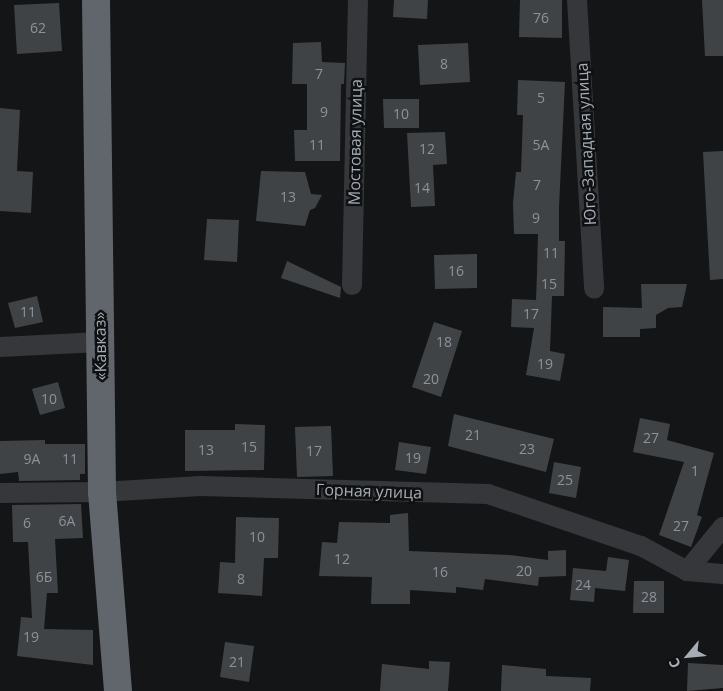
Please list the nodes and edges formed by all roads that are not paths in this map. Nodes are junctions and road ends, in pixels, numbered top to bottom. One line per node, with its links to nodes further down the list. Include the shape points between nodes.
1 (96, 0): 6 (highway, «Кавказ»)
2 (358, 0): 4 (street, Мостовая улица)
3 (577, 0): 5 (street, Юго-Западная улица)
4 (352, 284)
5 (594, 288)
6 (100, 342): 7 (street); 8 (highway, «Кавказ»)
7 (0, 348)
8 (102, 492): 9 (street, Горная улица); 11 (street, Горная улица, via 200,486 488,494 641,546); 13 (highway, «Кавказ»)
9 (0, 493)
10 (723, 527): 11 (street)
11 (687, 571): 12 (street, Горная улица)
12 (723, 574)
13 (118, 691)

